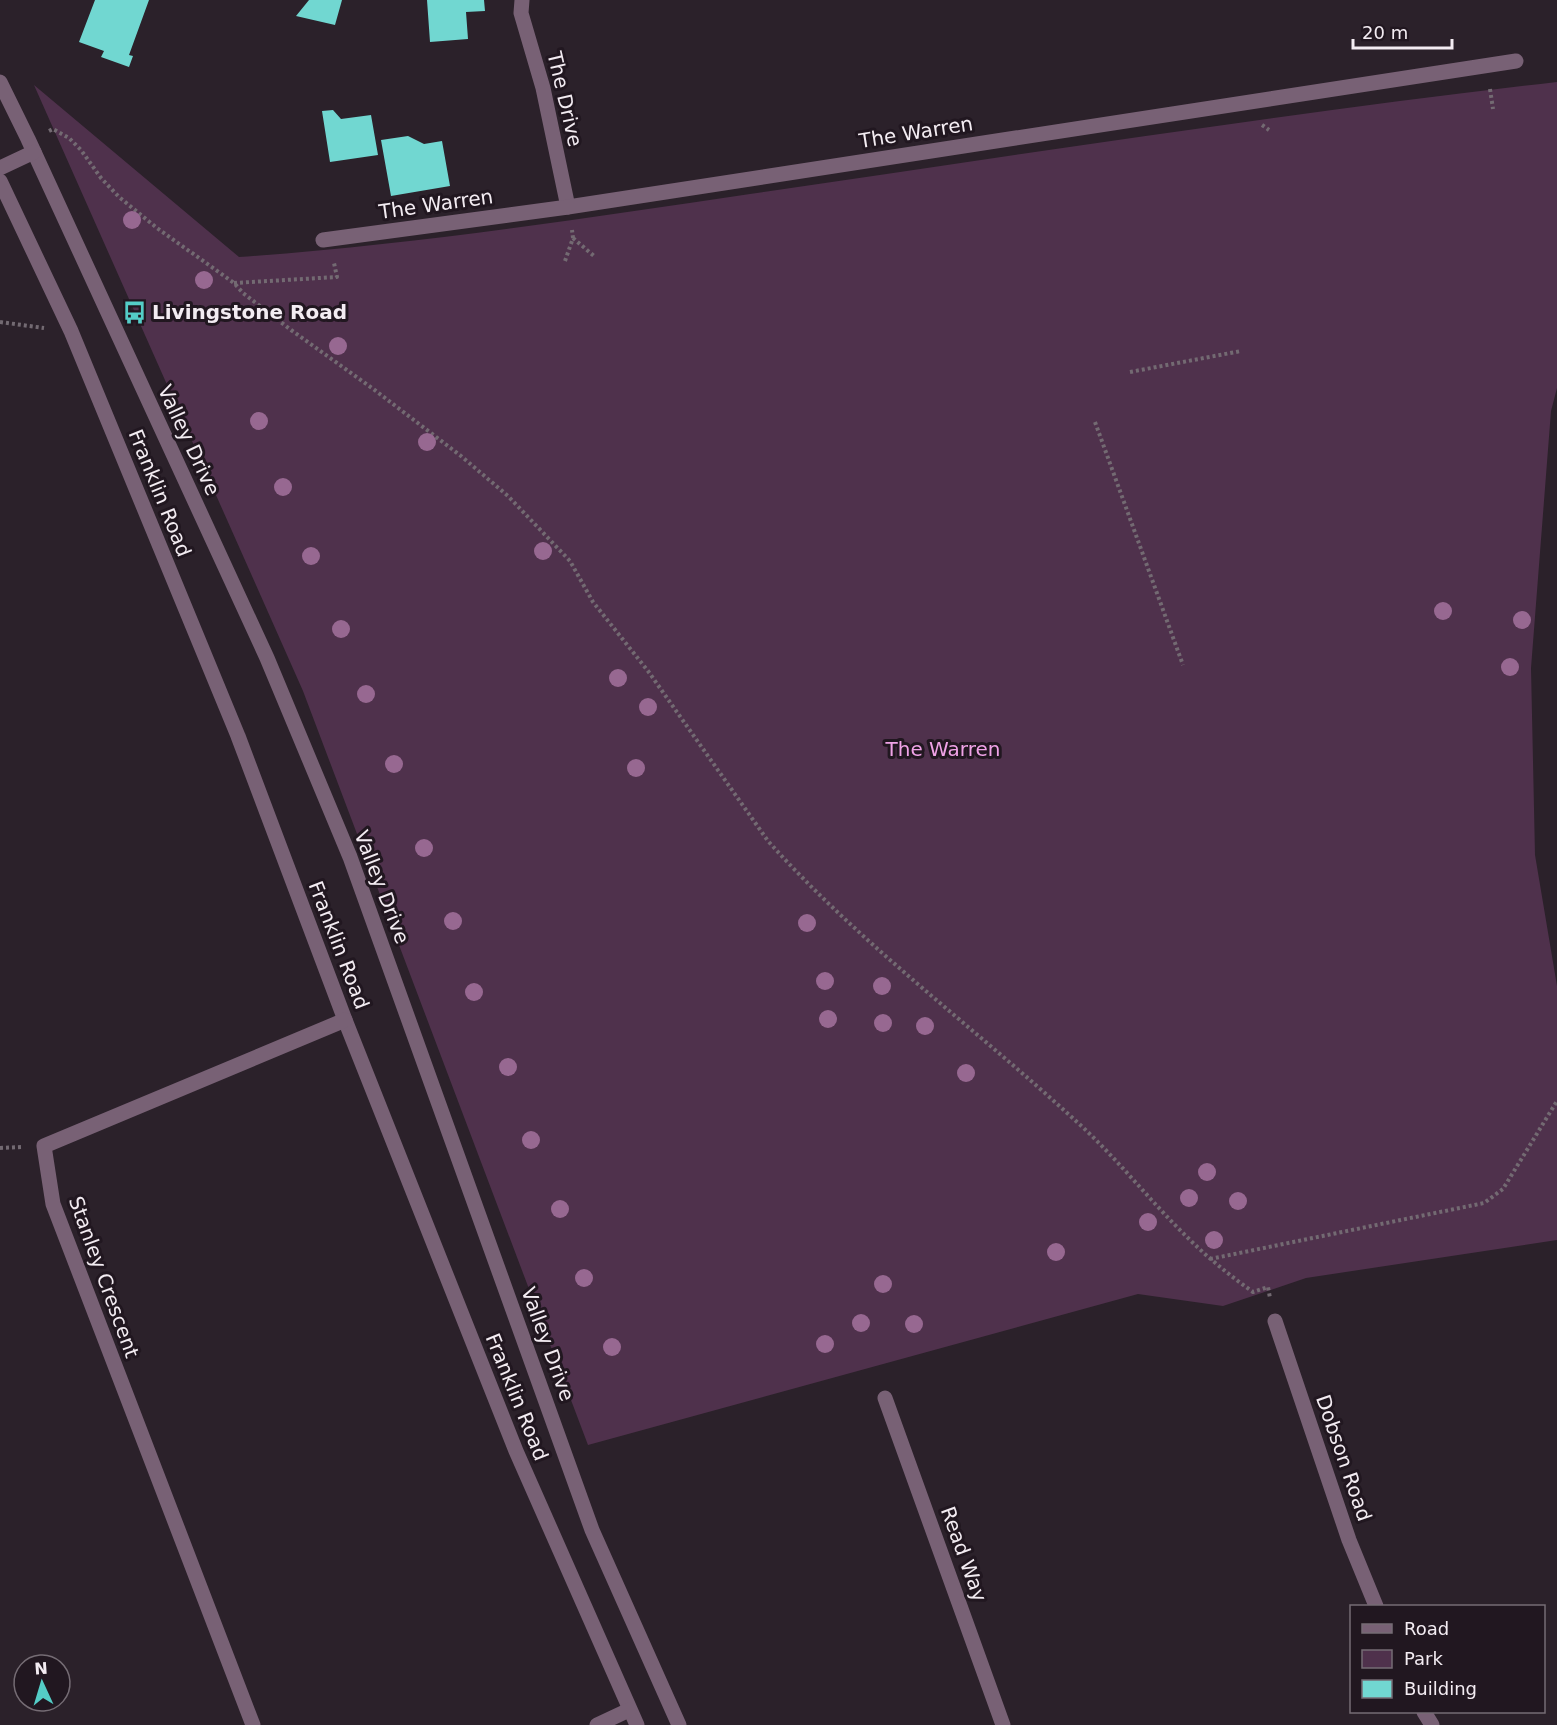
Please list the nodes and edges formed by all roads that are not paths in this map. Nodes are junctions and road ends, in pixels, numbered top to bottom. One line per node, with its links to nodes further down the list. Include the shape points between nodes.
1 (522, 0): 7 (street, The Drive, via 521,13 543,88)
2 (1516, 62): 7 (street, The Warren)
3 (0, 82): 4 (street, Valley Drive)
4 (31, 145): 5 (street); 17 (street, Valley Drive, via 267,658 350,857 592,1530)
5 (0, 168)
6 (0, 181): 9 (street, Franklin Road, via 71,332 238,736)
7 (567, 207): 8 (street, The Warren)
8 (327, 239)
9 (345, 1020): 13 (street, Franklin Road, via 516,1451); 14 (street, Stanley Crescent, via 44,1146 53,1204)
10 (1275, 1321): 12 (street, Dobson Road, via 1349,1540)
11 (885, 1398): 18 (street, Read Way)
12 (1376, 1605)
13 (629, 1710): 15 (street); 16 (street, Franklin Road)
14 (253, 1725)
15 (597, 1725)
16 (637, 1725)
17 (679, 1725)
18 (1003, 1725)

